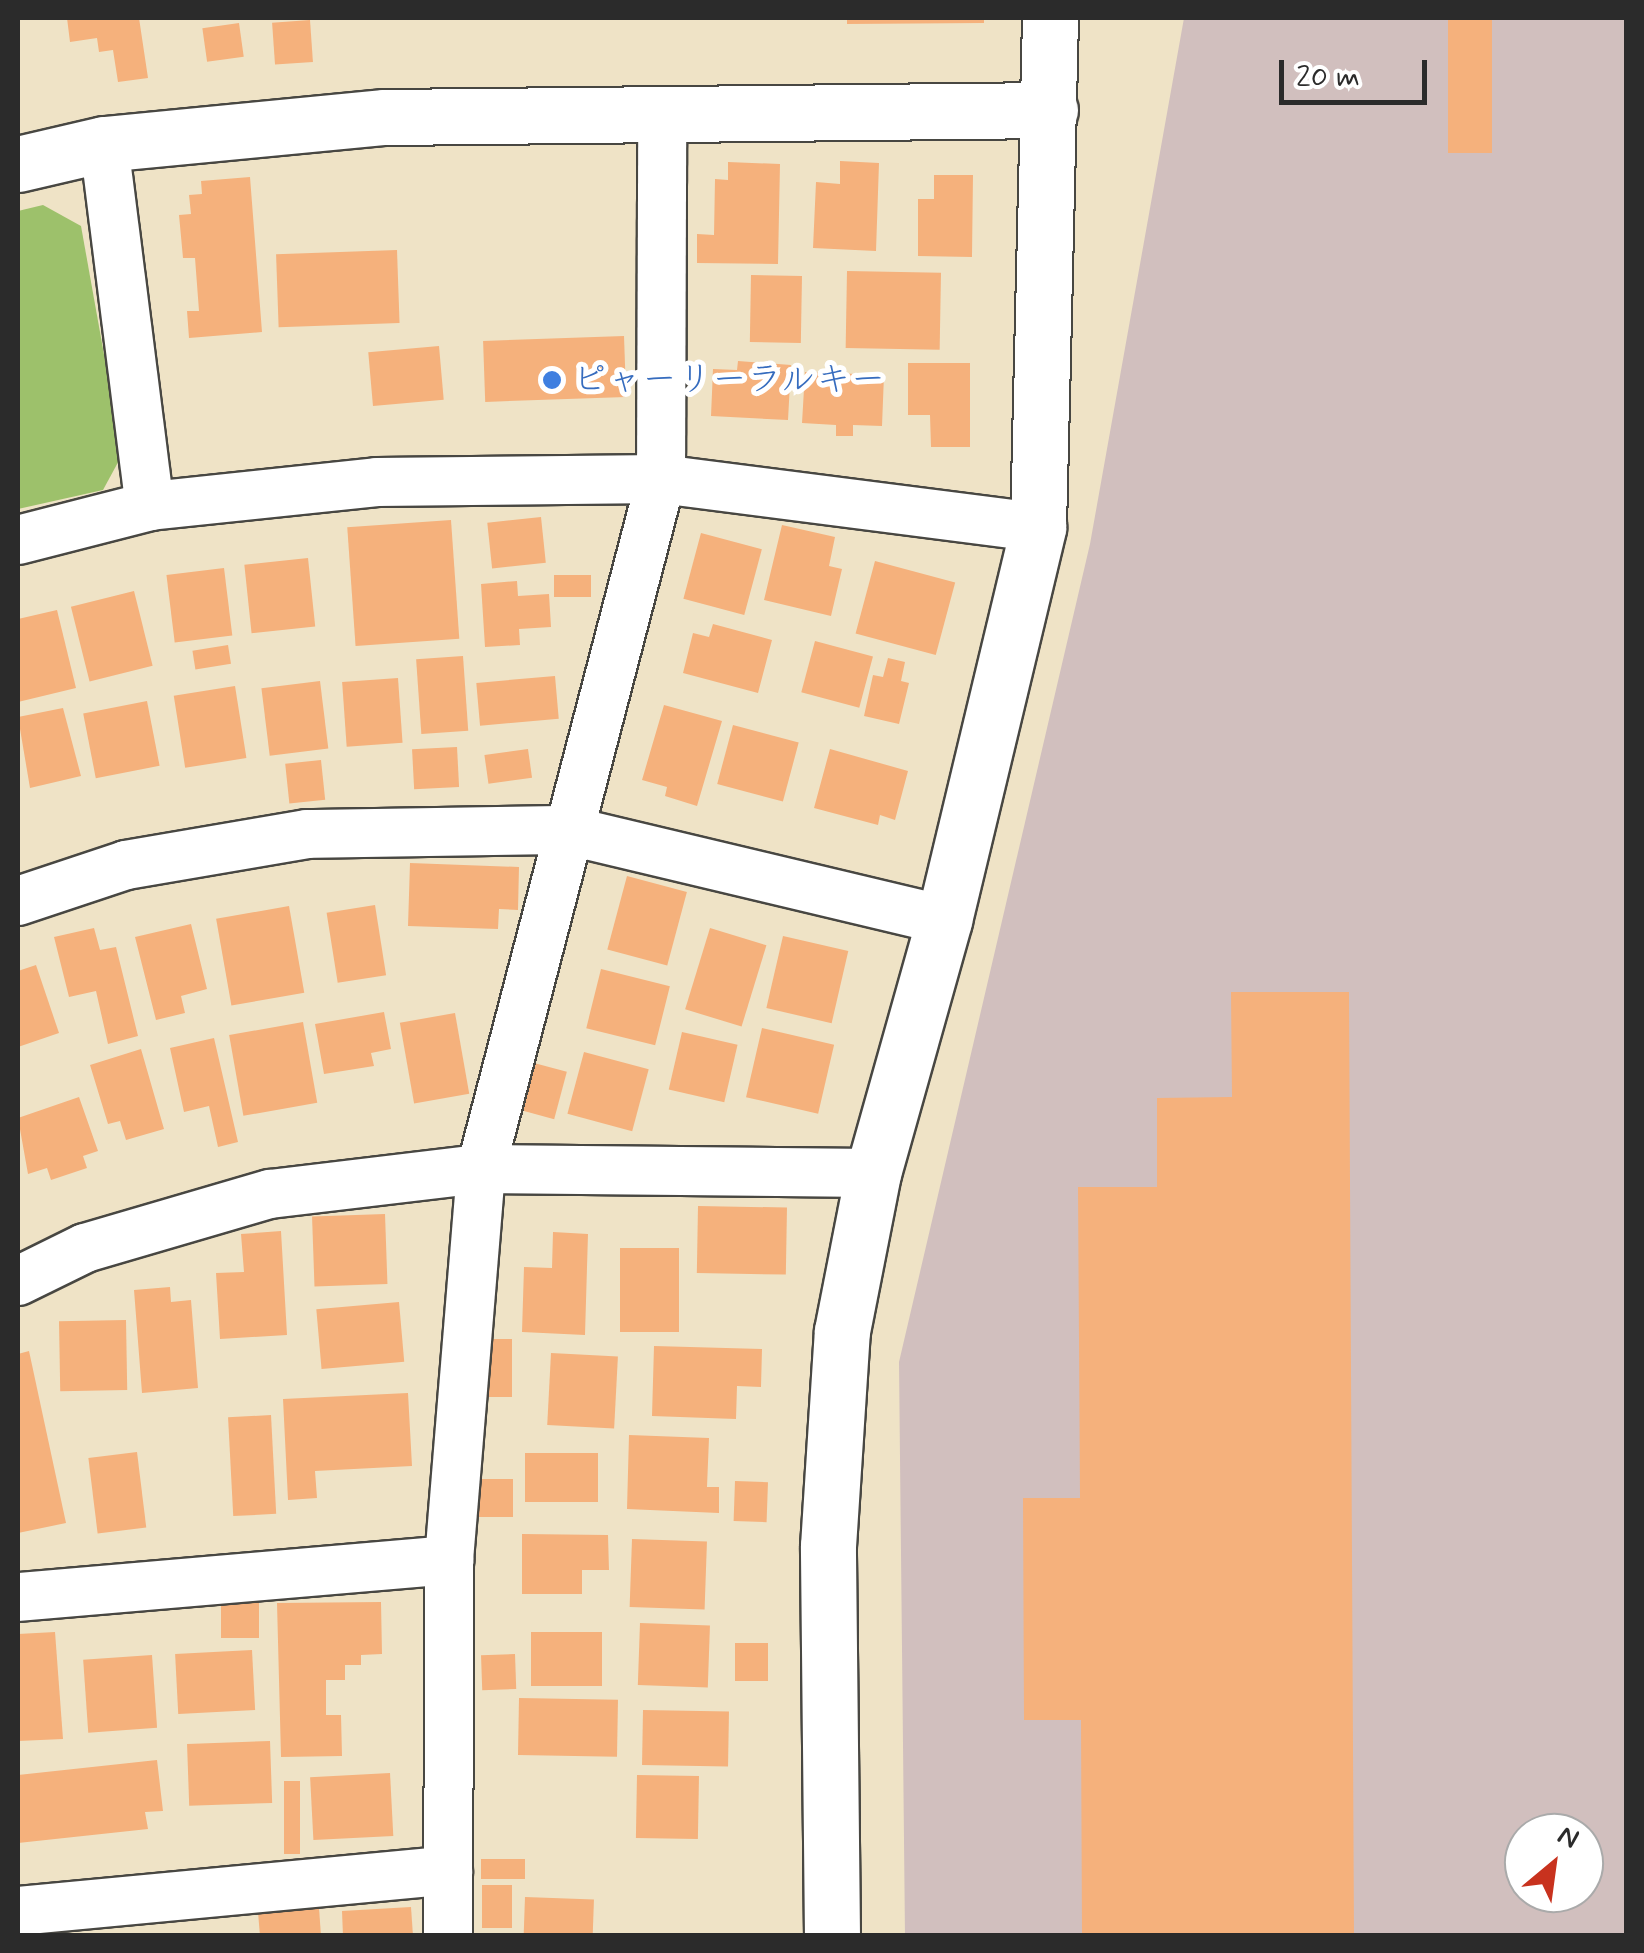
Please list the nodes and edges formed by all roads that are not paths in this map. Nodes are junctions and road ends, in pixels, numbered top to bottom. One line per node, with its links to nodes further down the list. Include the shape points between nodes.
1 (1050, 18): 2 (street)
2 (1050, 110): 3 (street); 8 (street)
3 (662, 111): 4 (street, via 385,116); 6 (street)
4 (104, 144): 5 (street); 7 (street)
5 (18, 164)
6 (661, 479): 7 (street, via 377,482); 8 (street); 10 (street)
7 (150, 506): 9 (street)
8 (1038, 527): 12 (street)
9 (18, 540)
10 (566, 830): 11 (street, via 307,834 126,865); 12 (street); 13 (street)
11 (18, 901)
12 (944, 920): 14 (street)
13 (481, 1170): 14 (street); 15 (street, via 270,1194 85,1248); 16 (street)
14 (873, 1173): 21 (street, via 842,1331 828,1546)
15 (18, 1281)
16 (449, 1560): 17 (street); 18 (street)
17 (18, 1597)
18 (448, 1870): 19 (street); 20 (street)
19 (18, 1911)
20 (448, 1936)
21 (832, 1936)

